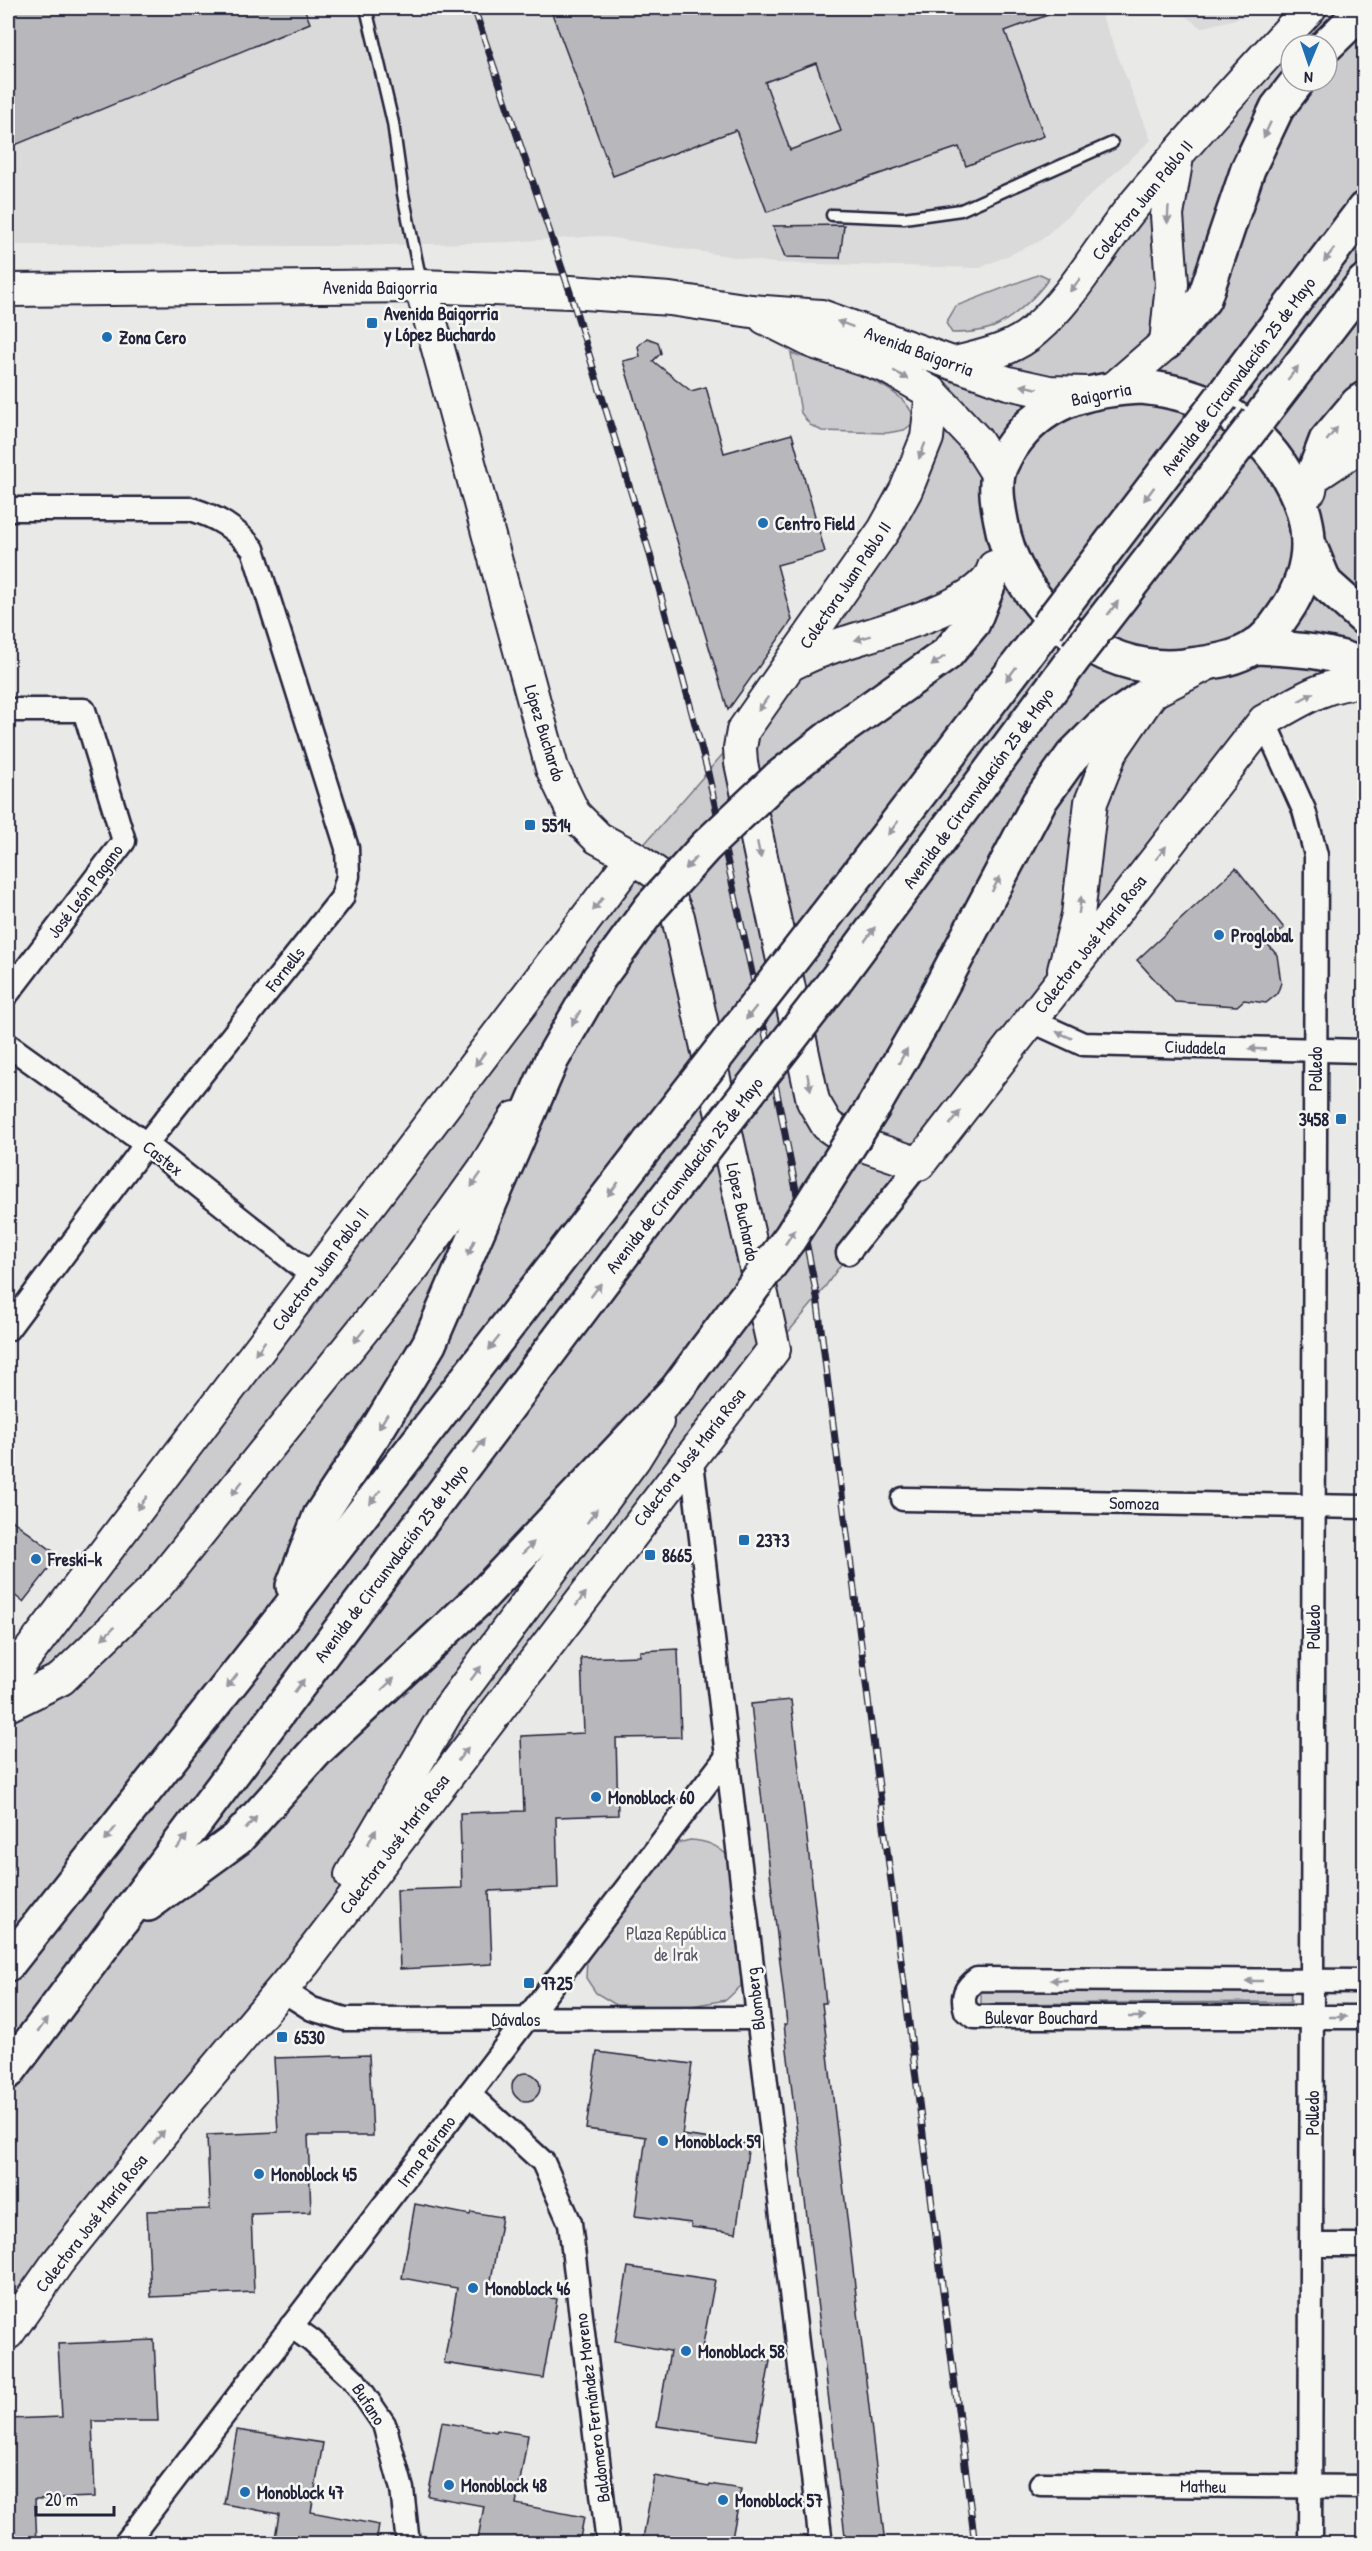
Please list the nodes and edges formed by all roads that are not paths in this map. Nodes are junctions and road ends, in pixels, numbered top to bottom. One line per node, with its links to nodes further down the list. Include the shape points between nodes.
1 (366, 8): 11 (lane, via 393,123)
2 (1310, 8): 7 (main road, Colectora Juan Pablo II, via 1219,105)
3 (1365, 9): 4 (highway)
4 (1339, 34)
5 (1289, 93): 14 (highway, one-way to 14, via 1277,108 1248,169 1204,299)
6 (1112, 143): 9 (lane, via 961,210 904,218)
7 (1177, 157): 14 (main road, one-way to 14, via 1167,215 1172,284); 15 (main road, Colectora Juan Pablo II, one-way to 15, via 1034,332 997,352)
8 (1365, 209): 54 (highway, Avenida de Circunvalación 25 de Mayo, one-way to 54, bridge, via 825,917)
9 (832, 215)
10 (1365, 282): 58 (highway, Avenida de Circunvalación 25 de Mayo, one-way to 10, bridge, via 644,1226 836,981 1077,654)
11 (421, 286): 12 (main road, Avenida Baigorria); 13 (main road, Avenida Baigorria, via 670,299); 35 (main road, López Buchardo, via 552,768 574,814 598,838)
12 (8, 290)
13 (751, 311): 15 (main road, Avenida Baigorria, one-way to 13, via 821,316); 17 (main road, Avenida Baigorria, one-way to 17, via 813,342 885,366)
14 (1166, 343): 16 (main road)
15 (956, 363): 16 (main road, Avenida Baigorria, one-way to 15, via 1049,392 1008,383)
16 (1101, 391): 20 (highway, Baigorria, via 1054,405 1027,426); 23 (highway, Baigorria, via 1142,387 1170,390 1222,410 1265,445 1282,467 1295,492)
17 (932, 393): 20 (main road, Avenida Baigorria, via 976,440); 28 (main road, Colectora Juan Pablo II, one-way to 28, via 927,438 906,490 884,530)
18 (1365, 399): 21 (highway, one-way to 18, via 1326,441)
19 (1365, 446): 21 (main road)
20 (998, 475): 24 (highway, Baigorria)
21 (1312, 478): 23 (main road)
22 (8, 509): 43 (street, Fornells, via 191,509 226,524 253,549 347,848 348,876 342,898)
23 (1306, 530): 26 (highway, via 1325,583); 27 (highway, Baigorria, via 1304,573 1292,602)
24 (1002, 531): 25 (main road); 29 (highway, Baigorria, via 1026,586 1067,630 1093,646 1150,665)
25 (991, 578): 28 (main road, one-way to 28, via 969,596 890,631 830,647); 42 (highway, one-way to 42, bridge, via 973,623 947,654 778,778 697,855 651,907 599,978)
26 (1365, 618)
27 (1255, 647): 29 (highway, Baigorria); 30 (highway, via 1304,649)
28 (791, 663): 44 (main road, Colectora Juan Pablo II, one-way to 44, via 743,731 740,748 813,1101 827,1125 848,1140)
29 (1210, 663): 32 (main road)
30 (1365, 666)
31 (1365, 682): 34 (main road, Colectora José María Rosa, one-way to 31, via 1314,692)
32 (1152, 692): 36 (main road, one-way to 32, via 1078,915 1091,802 1111,752); 49 (highway, one-way to 32, bridge, via 790,1238 874,1106 1039,802 1072,756 1101,727)
33 (8, 710): 37 (street, José León Pagano, via 84,710 124,842)
34 (1264, 721): 36 (main road, Colectora José María Rosa, one-way to 34); 40 (street, Polledo, via 1304,810 1316,855)
35 (633, 857): 46 (main road, Colectora Juan Pablo II, one-way to 46); 48 (main road, López Buchardo, via 660,876 678,917)
36 (1060, 982): 38 (main road, Colectora José María Rosa)
37 (8, 993)
38 (1030, 1020): 40 (street, Ciudadela, one-way to 38, via 1083,1044); 44 (main road, Colectora José María Rosa, one-way to 38)
39 (8, 1045): 43 (street, Castex)
40 (1315, 1050): 41 (street, Ciudadela); 52 (street, Polledo)
41 (1365, 1051)
42 (552, 1059): 54 (highway, one-way to 54, via 429,1344 320,1516); 56 (main road, one-way to 56, via 484,1169 415,1265 155,1588 61,1679)
43 (146, 1144): 46 (street, Castex); 47 (street, Fornells)
44 (919, 1164): 45 (street, Colectora José María Rosa)
45 (849, 1253)
46 (314, 1277): 55 (main road, Colectora Juan Pablo II, one-way to 55)
47 (8, 1329)
48 (774, 1348): 50 (main road, Colectora José María Rosa)
49 (677, 1389): 58 (highway, one-way to 49, via 237,1839 318,1749 480,1598); 59 (main road, one-way to 49, via 372,1837 447,1711 634,1459)
50 (691, 1454): 57 (street, Blomberg); 59 (main road, Colectora José María Rosa, one-way to 50)
51 (903, 1499): 52 (street, Somoza)
52 (1314, 1506): 53 (street, Somoza); 61 (street, Polledo)
53 (1365, 1507)
54 (281, 1619): 60 (highway, Avenida de Circunvalación 25 de Mayo, one-way to 60)
55 (8, 1680)
56 (8, 1705)
57 (726, 1758): 66 (street, Blomberg); 67 (street, Irma Peirano)
58 (122, 1922): 68 (highway, Avenida de Circunvalación 25 de Mayo, one-way to 58)
59 (304, 1963): 63 (main road, Colectora José María Rosa)
60 (8, 1964)
61 (1312, 1981): 62 (street, Bulevar Bouchard); 64 (street, Polledo); 64 (street, Bulevar Bouchard, one-way to 64, via 977,1979 967,1987 962,1999 966,2011 975,2017)
62 (1365, 1981)
63 (282, 1990): 67 (street, Dávalos, via 312,2009 345,2019); 73 (main road, Colectora José María Rosa, one-way to 63, via 58,2262)
64 (1312, 2017): 65 (street, Bulevar Bouchard, one-way to 65); 70 (street, Polledo)
65 (1365, 2017)
66 (757, 2018): 67 (street, Dávalos); 80 (street, Blomberg)
67 (525, 2019): 69 (street, Irma Peirano)
68 (8, 2072)
69 (469, 2094): 72 (street, Irma Peirano); 79 (street, Baldomero Fernández Moreno, via 543,2162 570,2223)
70 (1311, 2245): 71 (street); 75 (street, Polledo)
71 (1365, 2246)
72 (291, 2326): 77 (street, Irma Peirano); 78 (street, Bufano, via 354,2380 384,2424 402,2489)
73 (8, 2333)
74 (1041, 2484): 75 (street, Matheu)
75 (1310, 2487): 76 (street, Matheu); 81 (street, Polledo)
76 (1365, 2487)
77 (125, 2544)
78 (408, 2544)
79 (608, 2544)
80 (821, 2544)
81 (1310, 2544)

